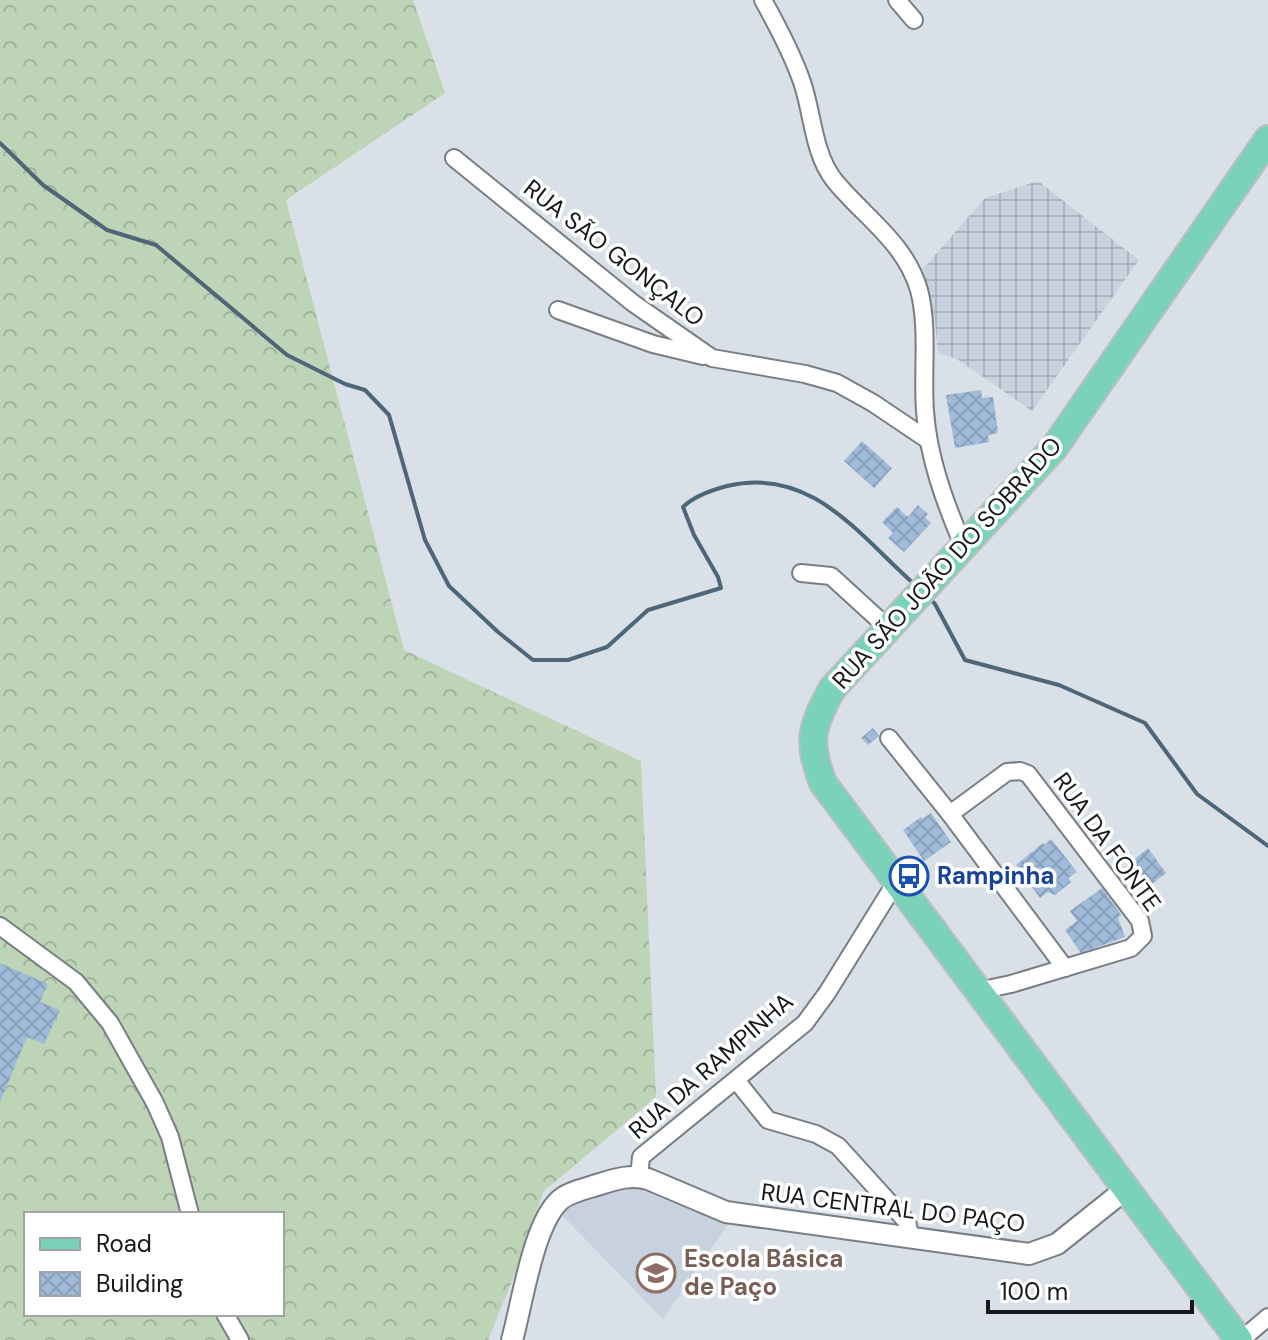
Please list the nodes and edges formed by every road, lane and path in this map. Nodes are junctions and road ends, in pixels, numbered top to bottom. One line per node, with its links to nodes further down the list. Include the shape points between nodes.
1 (763, 0): 8 (street, via 802,83 824,162 899,247 913,273 920,293)
2 (897, 0): 3 (street)
3 (914, 20)
4 (1268, 139): 9 (main road, RUA SÃO JOÃO DO SOBRADO, via 1054,448)
5 (454, 158): 7 (street, RUA SÃO GONÇALO, via 633,303)
6 (558, 310): 7 (street, via 653,344)
7 (712, 358): 8 (street, RUA SÃO GONÇALO, via 837,383)
8 (928, 440): 9 (street)
9 (963, 545): 11 (main road, RUA SÃO JOÃO DO SOBRADO)
10 (801, 573): 11 (street, via 831,576)
11 (888, 628): 14 (main road, RUA SÃO JOÃO DO SOBRADO, via 832,689 813,734 813,754 823,783)
12 (889, 738): 13 (street)
13 (950, 814): 16 (street); 16 (street, RUA DA FONTE, via 1007,772 1028,774 1140,921 1143,936 1131,948)
14 (896, 882): 17 (main road, RUA SÃO JOÃO DO SOBRADO); 18 (street, RUA DA RAMPINHA, via 805,1023)
15 (0, 926): 21 (street, via 76,982 110,1023 170,1137)
16 (1065, 968): 17 (street, RUA DA FONTE, via 1011,984)
17 (985, 1000): 20 (main road, RUA SÃO JOÃO DO SOBRADO)
18 (736, 1080): 19 (street, RUA DA RAMPINHA, via 641,1157); 22 (street, via 768,1120 838,1146 907,1222)
19 (639, 1177): 22 (street, RUA CENTRAL DO PAÇO, via 726,1212); 26 (street, RUA DA RAMPINHA, via 586,1188 560,1200 533,1254)
20 (1126, 1189): 22 (street, RUA CENTRAL DO PAÇO, via 1063,1240 1029,1254); 27 (main road, RUA SÃO JOÃO DO SOBRADO)
21 (189, 1212)
22 (911, 1238)
23 (226, 1316): 25 (street)
24 (1268, 1317): 27 (street)
25 (240, 1340)
26 (512, 1340)
27 (1240, 1340)

